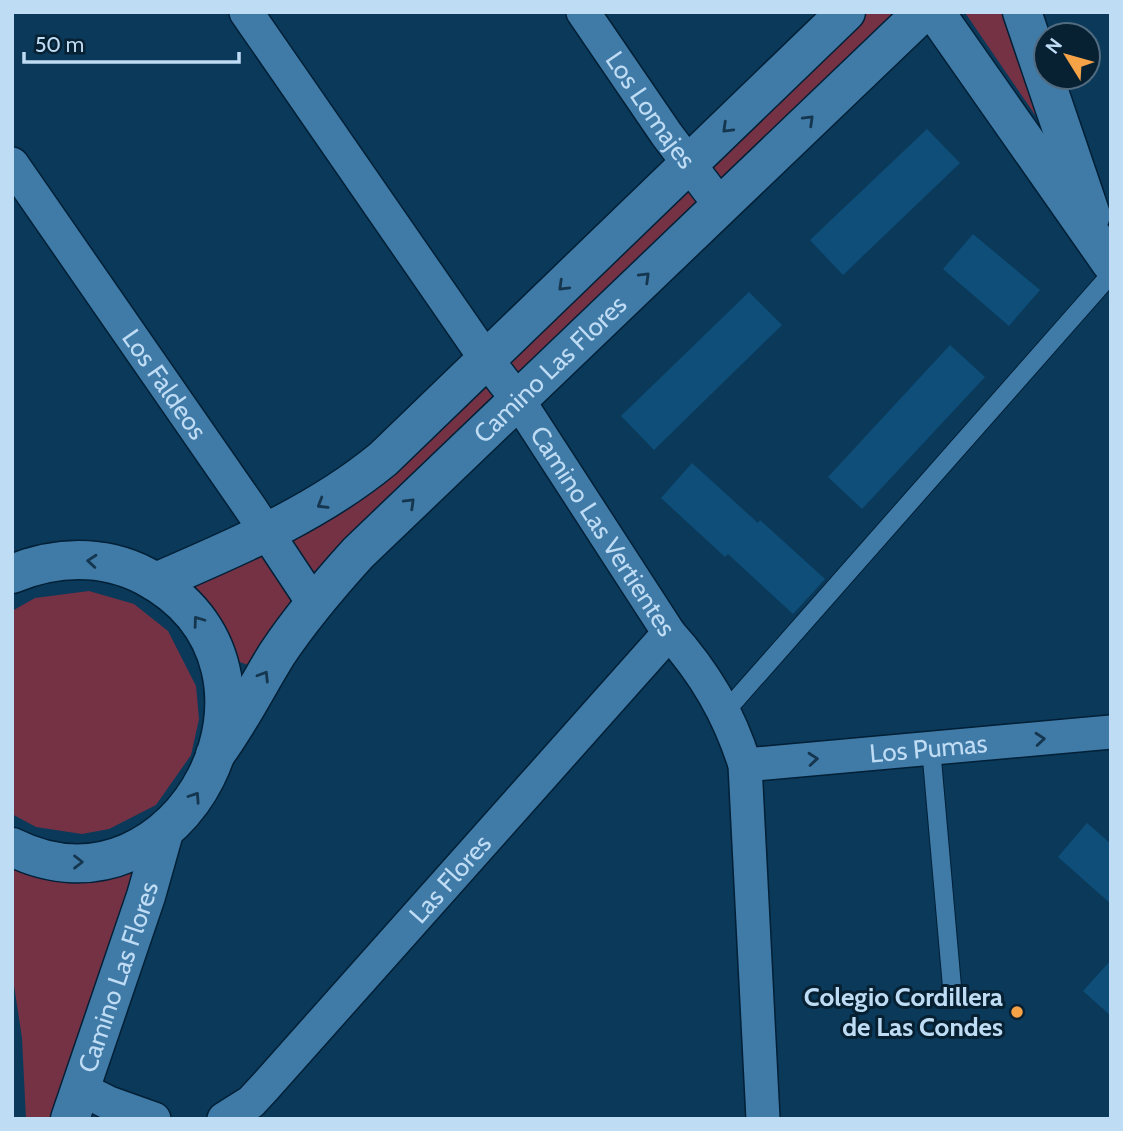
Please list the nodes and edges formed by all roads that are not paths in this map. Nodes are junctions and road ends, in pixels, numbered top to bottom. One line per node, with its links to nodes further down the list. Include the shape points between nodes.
1 (246, 12): 11 (street, Camino Las Vertientes)
2 (583, 12): 8 (street, Los Lomajes)
3 (846, 12): 8 (street, Camino Las Flores, one-way to 8)
4 (923, 12): 9 (street, Camino Las Flores, one-way to 4)
5 (935, 12): 10 (street)
6 (1022, 12): 10 (street)
7 (12, 164): 13 (street, Los Faldeos)
8 (689, 165): 9 (street, Los Lomajes); 11 (street, Camino Las Flores, one-way to 11)
9 (720, 205): 12 (street, Camino Las Flores, one-way to 9)
10 (1108, 262): 18 (lane)
11 (485, 359): 12 (street, Camino Las Vertientes); 13 (street, Camino Las Flores, one-way to 13, via 358,480)
12 (518, 400): 16 (street, Camino Las Flores, one-way to 12, via 358,553); 17 (street, Camino Las Vertientes)
13 (266, 533): 15 (street, Camino Las Flores); 16 (street, Los Faldeos)
14 (24, 564): 15 (street, one-way to 14, via 103,562)
15 (156, 582): 21 (street, one-way to 15, via 226,699 213,644 179,598)
16 (314, 604): 21 (street, Camino Las Flores, one-way to 16, via 279,651)
17 (669, 633): 18 (street, Camino Las Vertientes, via 697,666); 28 (street, Las Flores, via 264,1088)
18 (725, 712): 22 (street, Camino Las Vertientes)
19 (1111, 732): 20 (street, Los Pumas, one-way to 19)
20 (932, 748): 22 (street, Los Pumas, one-way to 20); 25 (lane)
21 (215, 755): 23 (street, one-way to 21, via 187,810)
22 (745, 765): 29 (street, Camino Las Vertientes)
23 (164, 832): 24 (street, one-way to 23, via 52,861 92,862 130,852); 26 (street, Camino Las Flores)
24 (12, 847)
25 (952, 987)
26 (76, 1104): 27 (street, via 109,1103)
27 (154, 1119)
28 (224, 1119)
29 (763, 1119)

